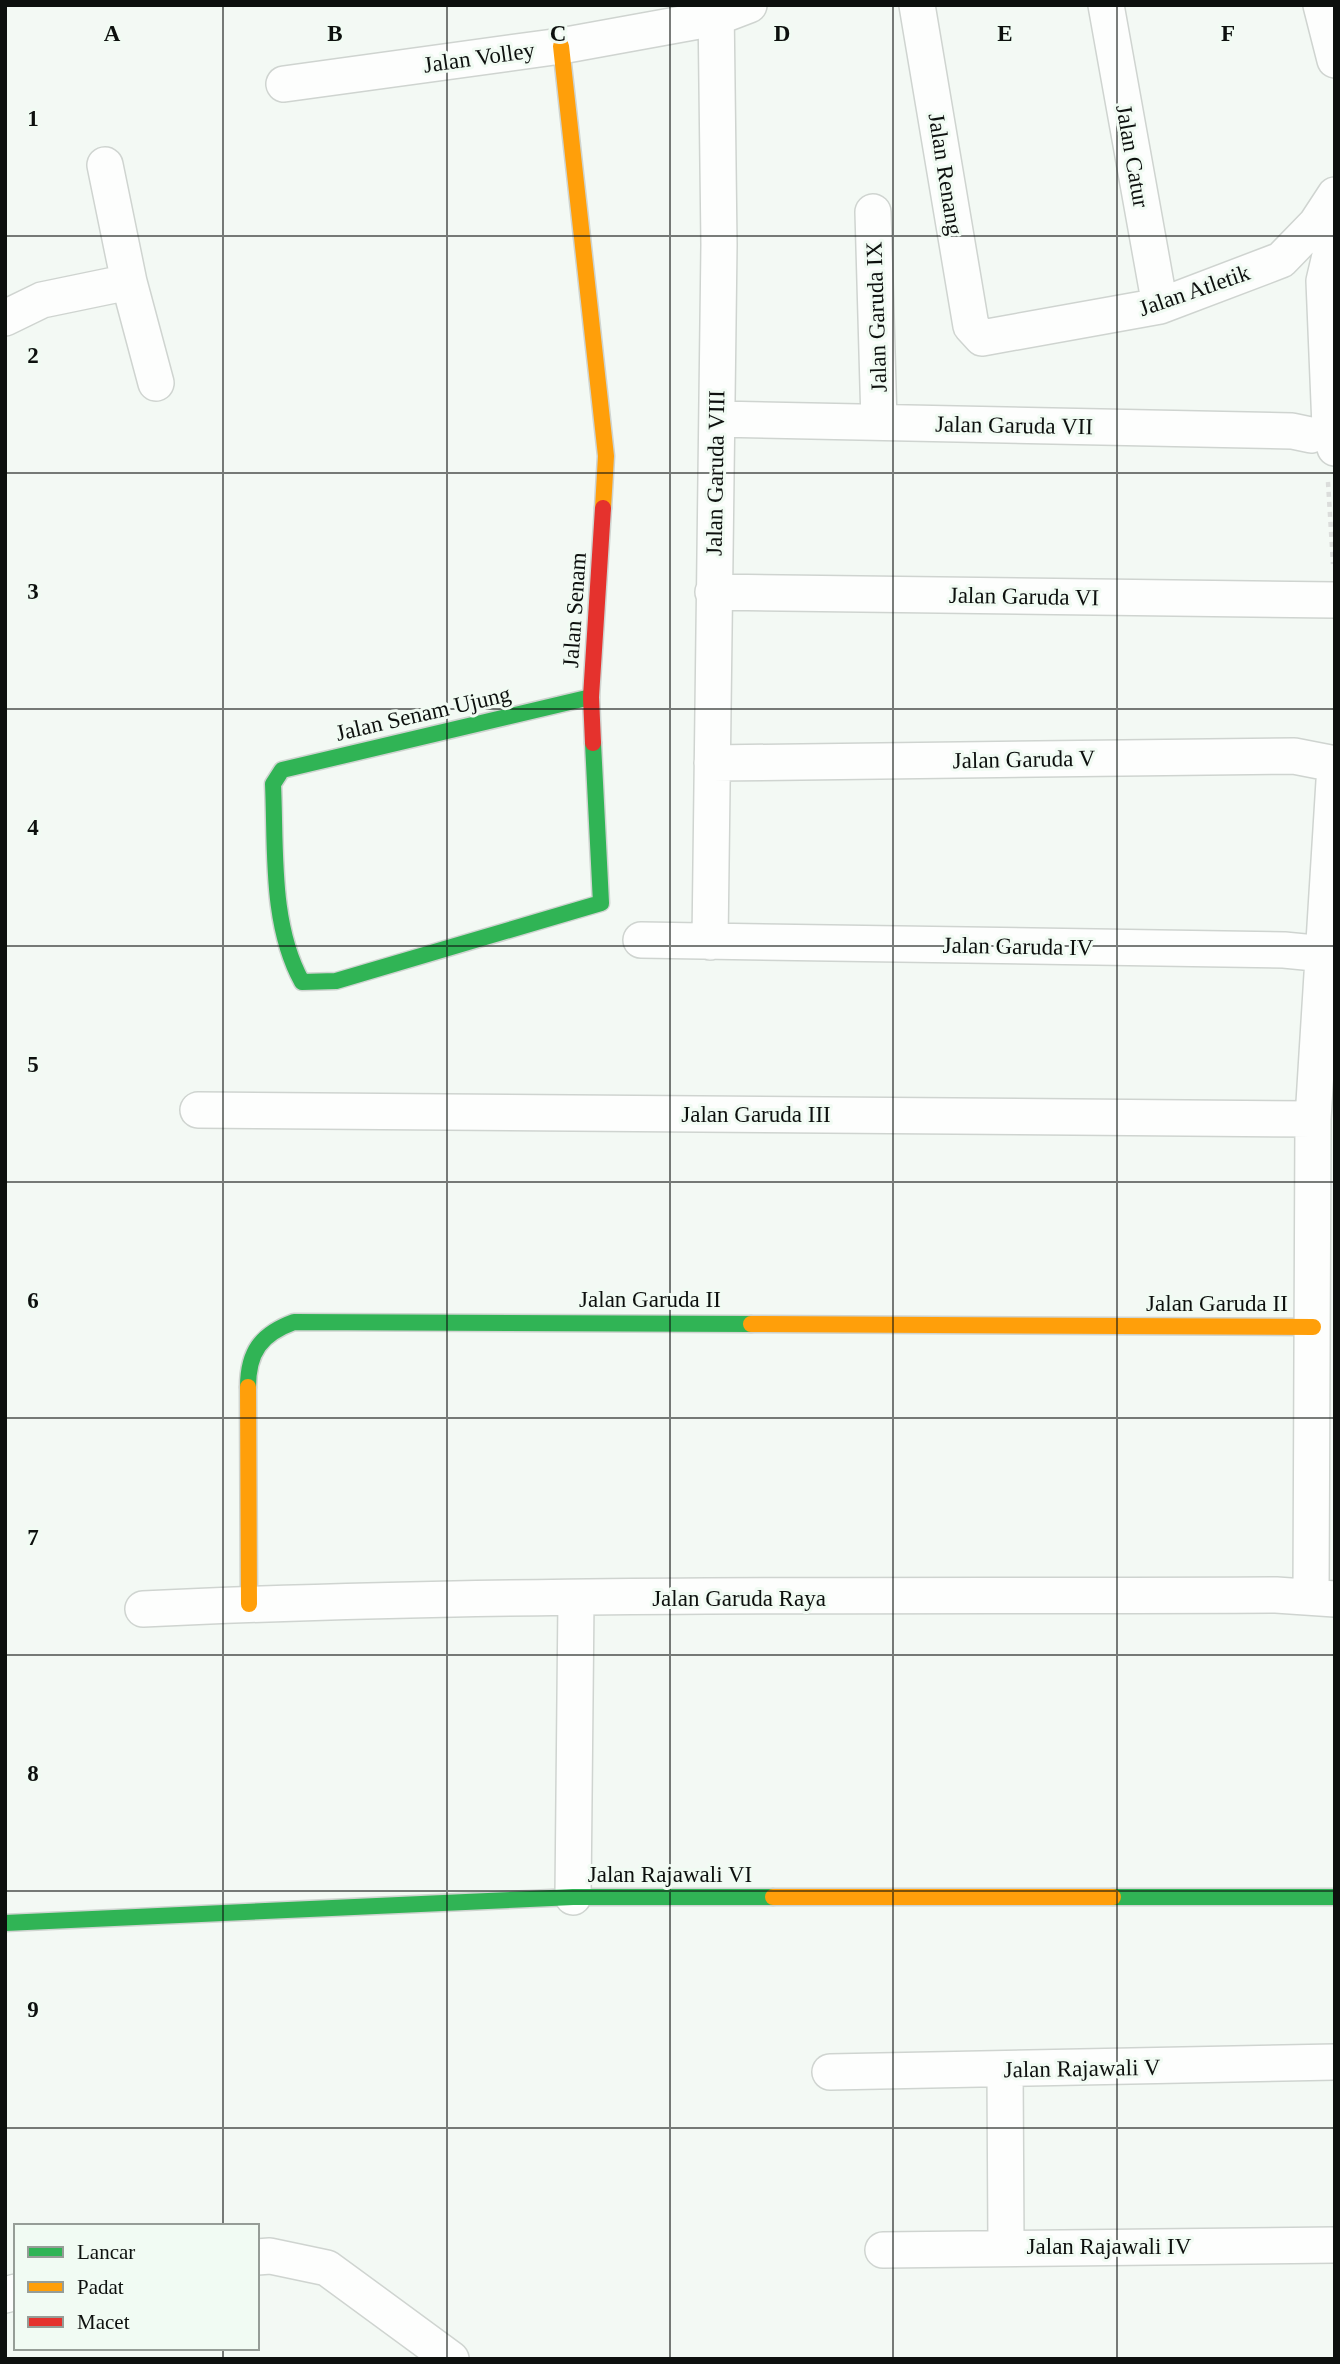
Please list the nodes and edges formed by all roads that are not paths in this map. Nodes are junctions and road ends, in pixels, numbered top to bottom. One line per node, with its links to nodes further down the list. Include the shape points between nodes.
1 (749, 5): 5 (street, Jalan Volley)
2 (917, 5): 16 (street, Jalan Renang, via 971,326)
3 (1106, 5): 14 (street, Jalan Catur)
4 (1321, 5): 7 (street)
5 (716, 11): 6 (street, Jalan Volley); 18 (street, Jalan Garuda VIII)
6 (561, 46): 8 (street, Jalan Volley); 23 (street, Jalan Senam, via 606,456)
7 (1335, 60)
8 (284, 84)
9 (105, 165): 13 (street)
10 (1335, 195): 14 (street, Jalan Atletik, via 1316,224 1281,260)
11 (873, 212): 19 (street, Jalan Garuda IX)
12 (1335, 234): 20 (street, via 1324,281 1330,427)
13 (129, 282): 15 (street, via 41,300); 17 (street)
14 (1160, 306): 16 (street, Jalan Atletik)
15 (5, 318)
16 (982, 338)
17 (156, 383)
18 (717, 419): 19 (street, Jalan Garuda VII); 22 (street, Jalan Garuda VIII)
19 (879, 422): 20 (street, Jalan Garuda VII, via 1292,431)
20 (1323, 441)
21 (1334, 585): 22 (street, Jalan Garuda VI)
22 (713, 592): 24 (street, Jalan Garuda VIII)
23 (591, 697): 29 (street, Jalan Senam, via 601,902); 29 (street, Jalan Senam Ujung, via 282,770 273,783 279,890 290,968 302,982)
24 (712, 763): 25 (street, Jalan Garuda V, via 1294,756); 27 (street, Jalan Garuda VIII)
25 (1335, 764): 28 (street)
26 (641, 940): 27 (street, Jalan Garuda IV)
27 (710, 942): 28 (street, Jalan Garuda IV)
28 (1325, 954): 31 (street)
29 (336, 981)
30 (198, 1110): 31 (street, Jalan Garuda III)
31 (1313, 1119): 32 (street)
32 (1313, 1327): 33 (street); 35 (street, Jalan Garuda II, via 294,1322 263,1336 251,1352 248,1369)
33 (1323, 1598): 34 (street, Jalan Garuda Raya)
34 (576, 1599): 35 (street, Jalan Garuda Raya); 37 (street)
35 (249, 1604): 36 (street, Jalan Garuda Raya)
36 (143, 1609)
37 (573, 1897): 38 (street, Jalan Rajawali VI); 39 (street, Jalan Rajawali VI)
38 (1335, 1897)
39 (5, 1923)
40 (1335, 2062): 41 (street, Jalan Rajawali V)
41 (1005, 2069): 42 (street, Jalan Rajawali V); 44 (street)
42 (830, 2072)
43 (1335, 2245): 44 (street, Jalan Rajawali IV)
44 (1006, 2246): 45 (street, Jalan Rajawali IV)
45 (883, 2250)
46 (259, 2257): 47 (street, via 327,2268)
47 (452, 2359)

